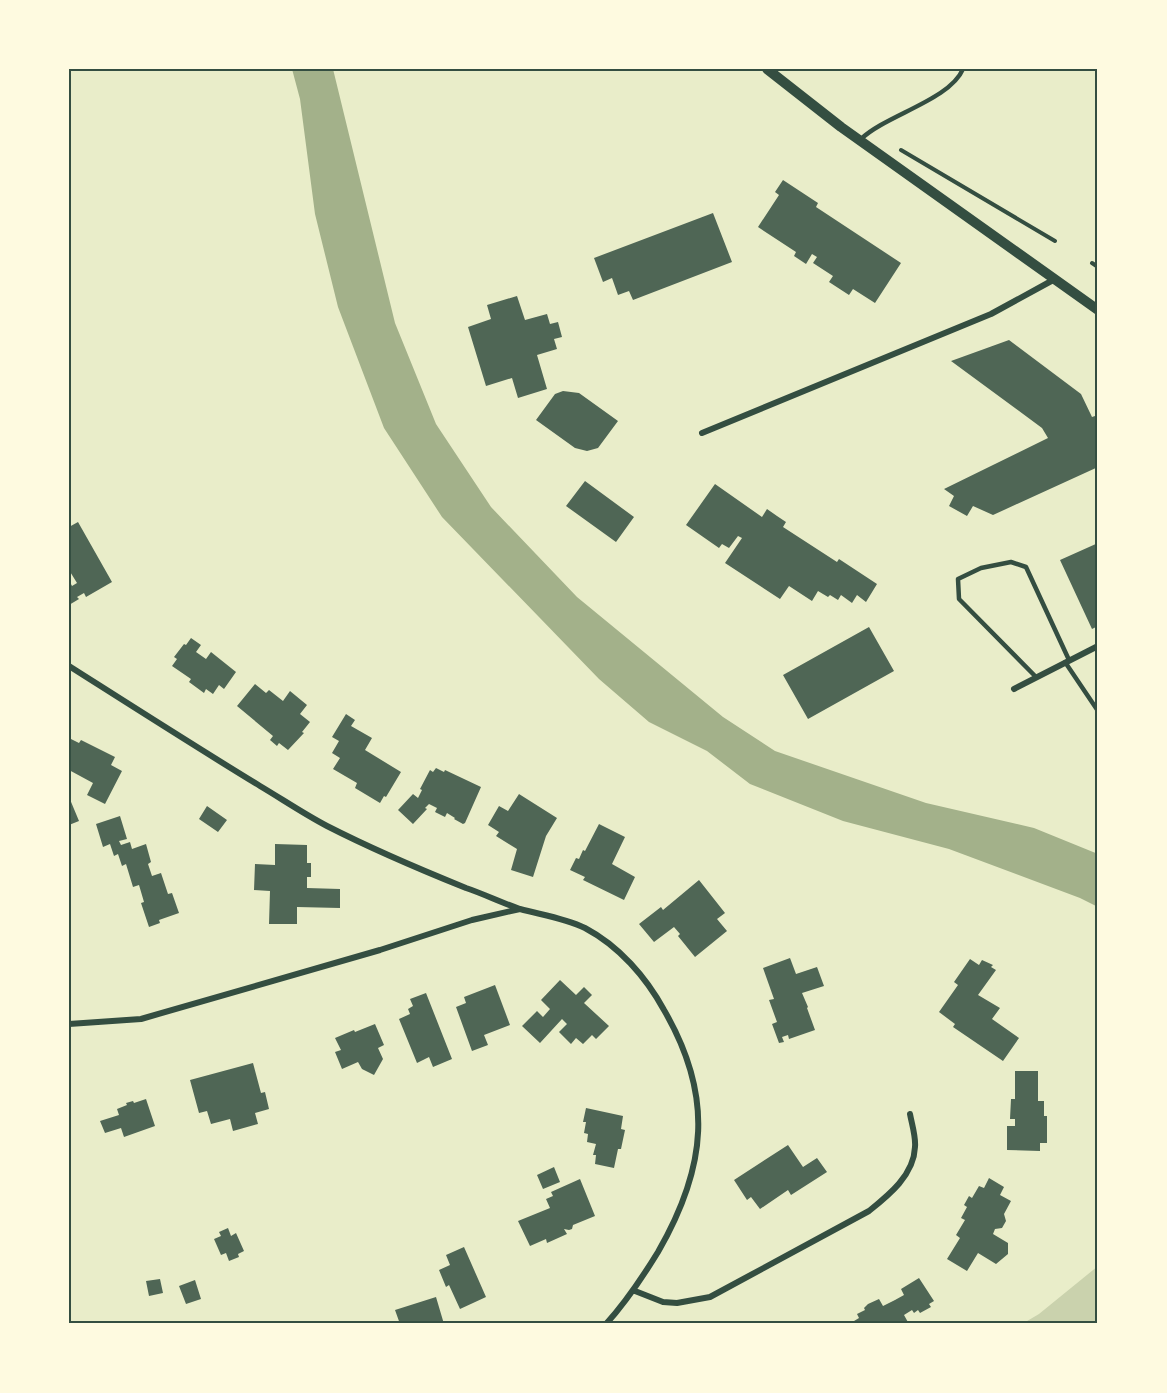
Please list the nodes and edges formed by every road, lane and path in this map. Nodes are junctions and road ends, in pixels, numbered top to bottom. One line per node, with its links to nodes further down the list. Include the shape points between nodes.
1 (767, 69): 3 (street)
2 (963, 69): 3 (lane, via 959,79 870,130)
3 (860, 140): 8 (street)
4 (900, 149): 5 (path)
5 (1055, 242)
6 (1092, 263): 7 (path)
7 (1098, 267)
8 (1056, 278): 9 (street); 10 (street, via 991,314)
9 (1098, 310)
10 (702, 433)
11 (1098, 646): 12 (street)
12 (1067, 661): 14 (street); 14 (lane, via 1026,567 1011,562 981,568 958,579 959,599); 16 (lane)
13 (69, 666): 17 (street, via 327,826 419,869)
14 (1036, 677): 15 (street)
15 (1014, 689)
16 (1098, 711)
17 (520, 909): 18 (street, via 141,1018); 20 (street, via 557,916 609,943 655,994 686,1056 698,1108 696,1159 681,1209)
18 (69, 1024)
19 (910, 1114): 20 (street, via 915,1148 909,1170 892,1194 869,1211 710,1297 663,1302)
20 (635, 1291): 21 (street)
21 (606, 1324)

